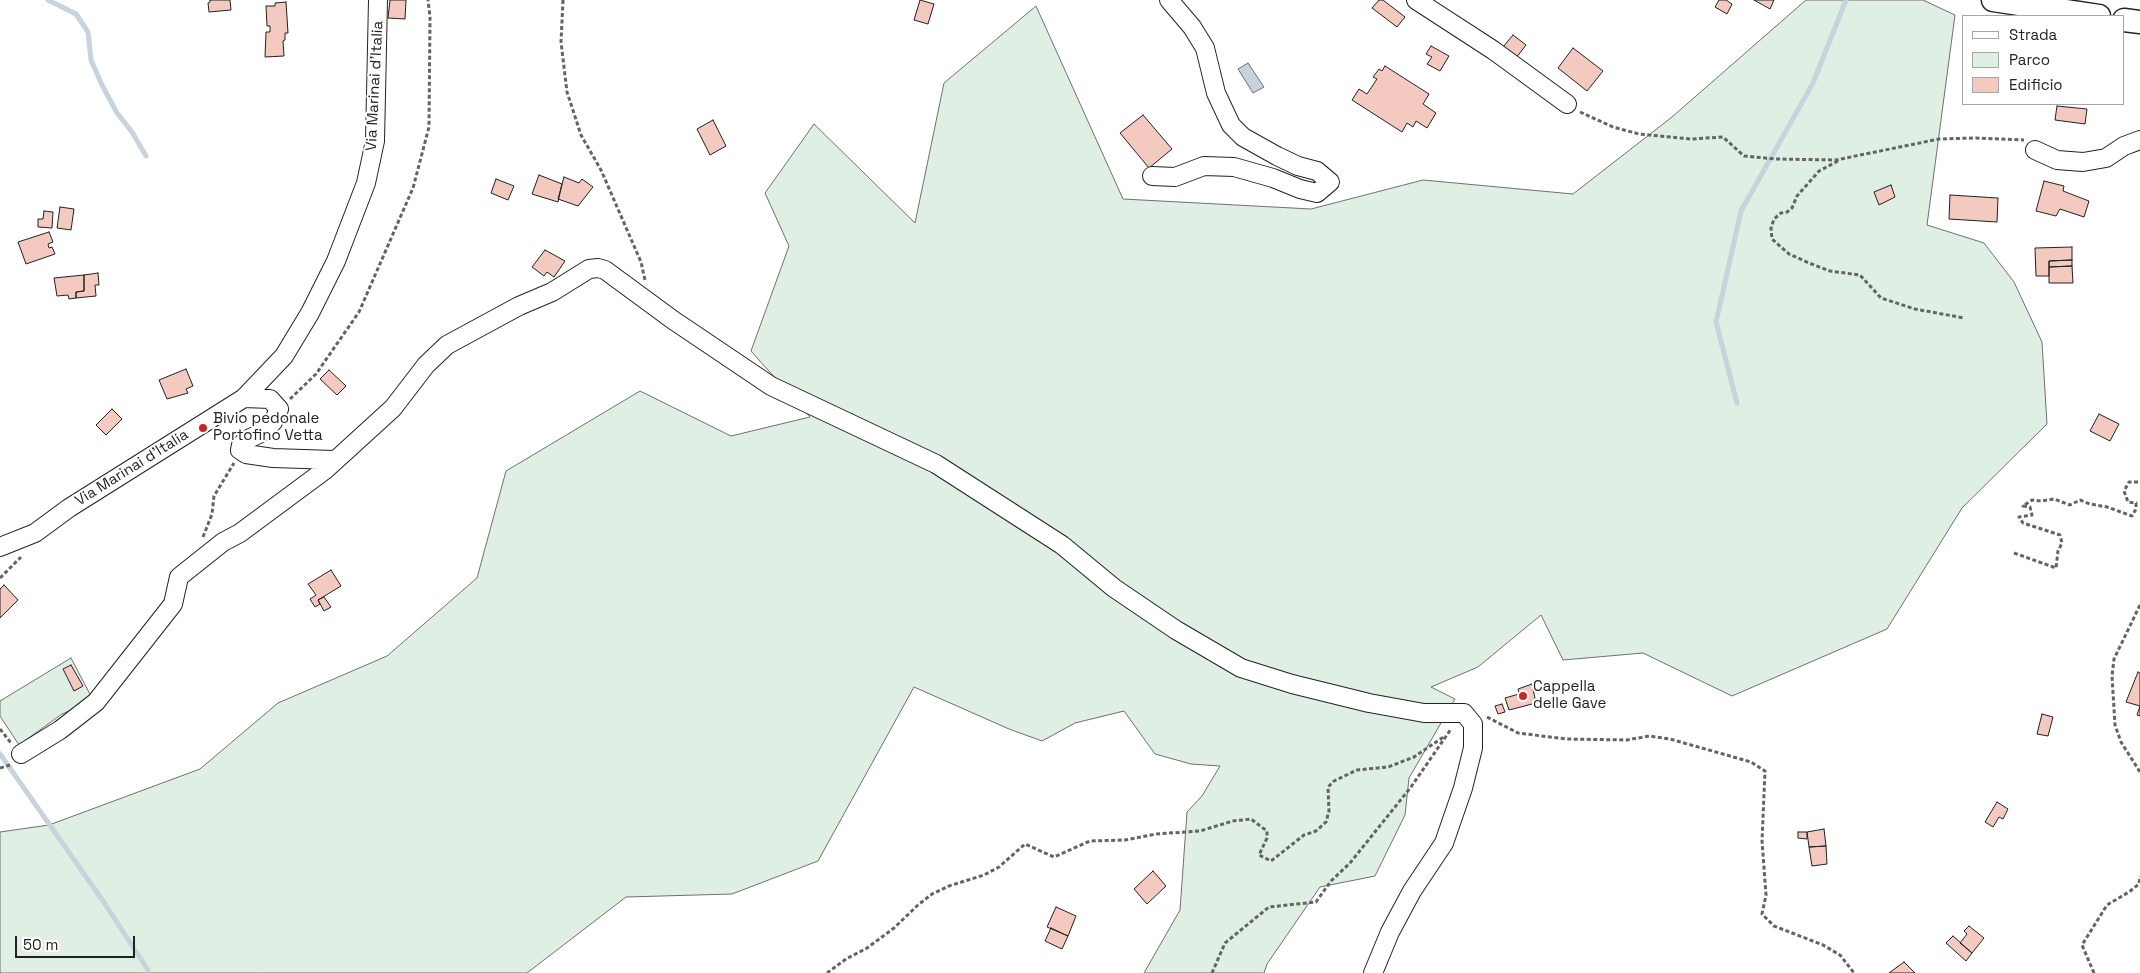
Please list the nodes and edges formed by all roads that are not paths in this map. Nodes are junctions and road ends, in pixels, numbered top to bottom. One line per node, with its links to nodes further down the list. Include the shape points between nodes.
1 (378, 0): 12 (street, Via Marinai d'Italia, via 375,141 366,183 336,261 310,312 284,356)
2 (1169, 0): 11 (street, via 1205,48 1216,93 1231,125 1243,137 1298,166 1317,171 1330,182 1317,193 1234,167 1204,166 1176,177)
3 (1416, 0): 8 (street)
4 (1993, 0): 5 (main road)
5 (2092, 15)
6 (2125, 20): 7 (main road)
7 (2140, 22)
8 (1567, 104)
9 (2140, 140): 10 (street, via 2106,158 2083,162 2057,160)
10 (2032, 145)
11 (1152, 176)
12 (244, 398): 13 (street, via 270,399 280,409 273,422 246,440 240,450 273,458); 14 (street, Via Marinai d'Italia, via 69,508 35,533)
13 (334, 460): 15 (street, via 299,491 223,542 179,577 173,604 96,702 60,730); 16 (street, via 393,408 447,345 552,292 589,269 605,270 771,386 936,464 1062,545 1114,588 1176,630 1241,668 1369,703 1424,713 1464,713 1473,724 1472,748 1463,788 1444,843 1412,891)
14 (0, 547)
15 (20, 754)
16 (1373, 973)

